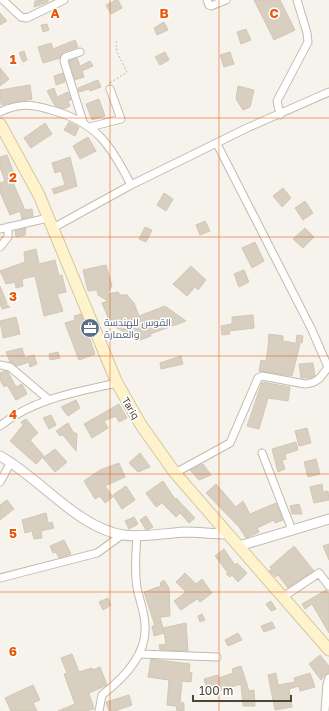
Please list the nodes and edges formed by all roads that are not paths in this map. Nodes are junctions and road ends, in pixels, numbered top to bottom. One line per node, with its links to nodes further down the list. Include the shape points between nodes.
1 (3, 0): 2 (street, via 21,17 27,18)
2 (64, 0)
3 (207, 0): 4 (street, via 211,6)
4 (226, 0)
5 (297, 0): 10 (street, via 308,42 277,101)
6 (80, 52): 11 (street, via 65,57 64,61)
7 (110, 89): 13 (street, via 121,119)
8 (329, 92): 10 (street)
9 (0, 112): 11 (street, via 11,106 27,104 58,112)
10 (280, 115): 14 (street)
11 (82, 122): 13 (street)
12 (0, 124): 16 (main road, Tariq, via 28,174)
13 (90, 127): 15 (street, via 113,153)
14 (217, 144): 15 (street); 22 (street, via 311,328)
15 (130, 185): 18 (street)
16 (48, 218): 17 (street); 18 (main road, Tariq)
17 (8, 228): 19 (street); 20 (street, via 8,237)
18 (53, 228): 23 (main road, Tariq)
19 (0, 229)
20 (0, 247)
21 (0, 365): 24 (street, via 10,367)
22 (328, 368): 29 (street, via 317,382 305,384 262,376 258,378 230,443)
23 (117, 383): 24 (street); 29 (main road, Tariq, via 141,425)
24 (48, 399): 25 (street)
25 (0, 426)
26 (262, 453): 32 (street)
27 (0, 456): 28 (street)
28 (11, 462): 30 (street); 34 (street, via 70,509 94,524)
29 (175, 473): 33 (main road, Tariq)
30 (0, 482)
31 (329, 519): 32 (street)
32 (292, 530): 36 (street)
33 (228, 534): 35 (street, via 186,532); 36 (main road, Tariq)
34 (122, 535): 35 (street); 37 (street, via 96,553)
35 (137, 535): 41 (street, via 136,576 145,626 145,642)
36 (239, 546): 39 (main road, Tariq)
37 (0, 578)
38 (329, 586): 39 (street, via 320,573)
39 (283, 597): 40 (main road, Tariq)
40 (329, 650)
41 (140, 654): 42 (street); 44 (street, via 116,684 102,695)
42 (217, 657)
43 (329, 678): 45 (street)
44 (99, 711)
45 (325, 711)

